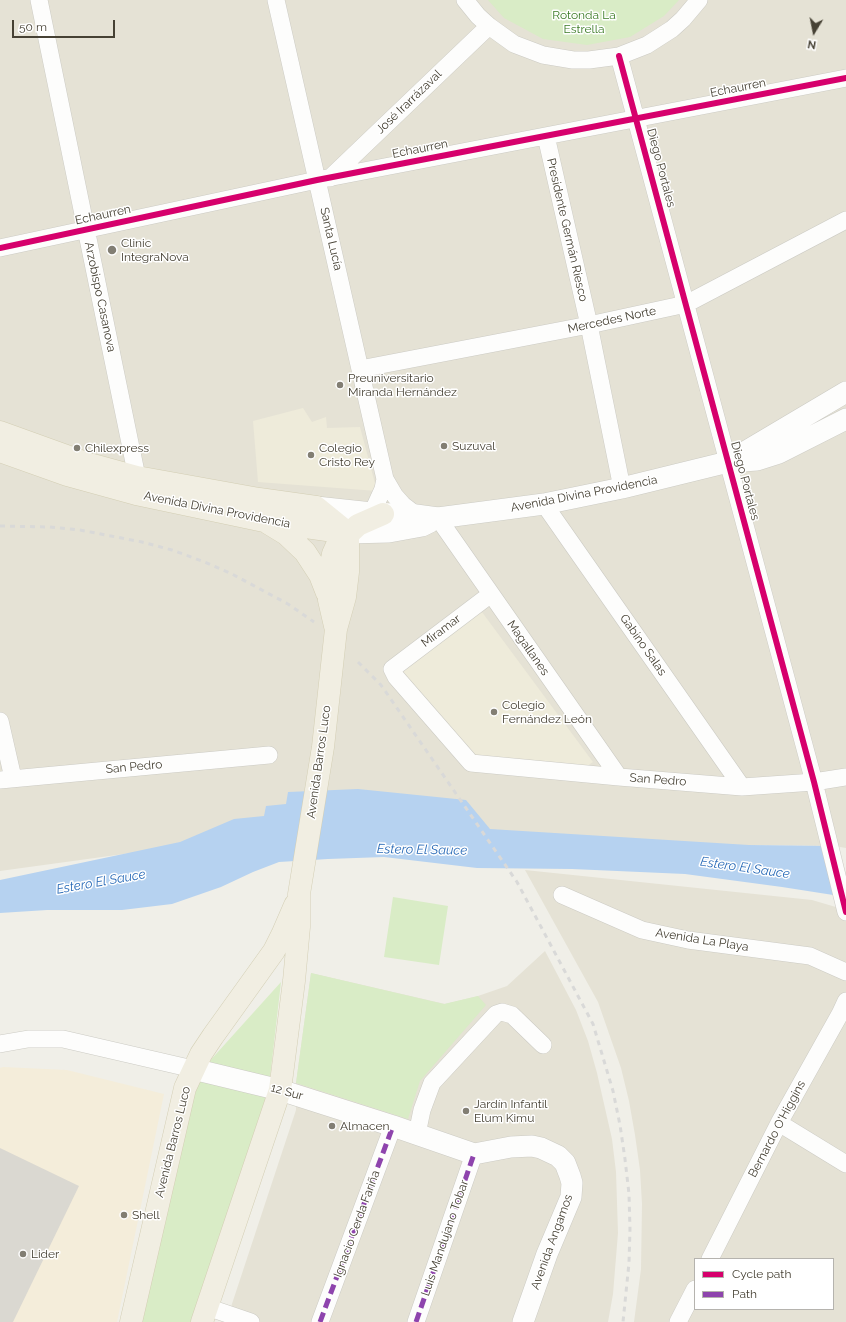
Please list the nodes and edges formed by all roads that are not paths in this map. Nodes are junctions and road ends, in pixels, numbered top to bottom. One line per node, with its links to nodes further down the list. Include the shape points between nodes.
1 (39, 0): 12 (street, Arzobispo Casanova)
2 (276, 0): 10 (street, Santa Lucía)
3 (465, 0): 5 (street)
4 (699, 0): 6 (street, via 683,19 660,38)
5 (489, 26): 6 (street, via 514,44 543,55 573,60); 10 (street, José Irarrázaval)
6 (619, 56): 8 (street, Diego Portales)
7 (846, 78): 8 (street, Echaurren)
8 (636, 119): 9 (street, Echaurren); 14 (street, Diego Portales)
9 (546, 136): 10 (street, Echaurren); 15 (street, Presidente Germán Riesco)
10 (323, 179): 12 (street, Echaurren); 16 (street, Santa Lucía)
11 (846, 220): 14 (street, Mercedes Norte)
12 (86, 229): 13 (street, Echaurren); 22 (street, Arzobispo Casanova)
13 (0, 248)
14 (686, 304): 15 (street, Mercedes Norte); 21 (street, Diego Portales)
15 (589, 325): 16 (street, Mercedes Norte); 24 (street, Presidente Germán Riesco)
16 (360, 369): 23 (street, Santa Lucía)
17 (846, 392): 21 (street, Avenida Divina Providencia)
18 (846, 419): 21 (street, Avenida Divina Providencia, via 779,453 757,460)
19 (0, 432): 22 (main road, Avenida Divina Providencia, via 86,464)
20 (0, 451): 30 (main road, Avenida Divina Providencia, via 67,475 136,494)
21 (728, 462): 24 (street, Avenida Divina Providencia); 41 (street, Diego Portales)
22 (137, 477): 26 (main road, Avenida Divina Providencia)
23 (385, 478): 27 (street, Santa Lucía); 28 (street, Santa Lucía, via 402,505)
24 (622, 488): 25 (street, Avenida Divina Providencia)
25 (544, 504): 29 (street, Avenida Divina Providencia); 42 (street, Gabino Salas)
26 (316, 507): 27 (street, Avenida Divina Providencia); 31 (main road)
27 (378, 513): 28 (street, Avenida Divina Providencia); 31 (main road)
28 (416, 515): 29 (street, Avenida Divina Providencia)
29 (438, 518): 31 (street, Avenida Divina Providencia, via 422,526 389,532); 32 (street, Magallanes)
30 (264, 521): 31 (main road, Avenida Divina Providencia); 33 (main road, via 286,534 305,552 320,575)
31 (348, 533): 33 (main road, Avenida Barros Luco, via 333,554); 34 (main road, Avenida Barros Luco, via 347,584)
32 (491, 594): 37 (street, Miramar, via 392,669 396,678); 38 (street, Magallanes)
33 (329, 600): 34 (main road, Avenida Barros Luco)
34 (336, 629): 43 (main road, Avenida Barros Luco, via 323,747)
35 (0, 721): 40 (street)
36 (269, 755): 40 (street, San Pedro)
37 (471, 762): 38 (street, San Pedro)
38 (618, 777): 42 (street, San Pedro)
39 (846, 777): 41 (street, San Pedro)
40 (6, 779)
41 (814, 782): 42 (street, San Pedro); 45 (street, Diego Portales)
42 (742, 787)
43 (299, 894): 50 (main road, Avenida Barros Luco, via 274,951 213,1036); 51 (main road, Avenida Barros Luco, via 294,982)
44 (562, 895): 46 (street, Avenida La Playa, via 642,930 688,940 810,956)
45 (846, 912)
46 (846, 972)
47 (846, 1001): 52 (street, Bernardo O'Higgins)
48 (0, 1044): 50 (street, 12 Sur, via 28,1039 63,1040)
49 (543, 1045): 54 (street, via 512,1015 502,1012 496,1014 432,1083)
50 (193, 1069): 51 (street, 12 Sur); 60 (main road, Avenida Barros Luco, via 185,1088)
51 (280, 1090): 53 (street, 12 Sur); 59 (main road, Avenida Barros Luco)
52 (779, 1123): 56 (street); 57 (street, Bernardo O'Higgins)
53 (393, 1126): 54 (street, 12 Sur); 62 (street, Ignacio Cerda Fariña)
54 (417, 1134): 55 (street, 12 Sur)
55 (474, 1154): 63 (street, Luis Mandujano Tobar); 64 (street, Avenida Angamos, via 532,1146 550,1152 565,1163 570,1176 571,1197)
56 (846, 1164)
57 (711, 1258)
58 (694, 1291): 65 (street)
59 (205, 1314): 61 (street)
60 (131, 1322)
61 (251, 1322)
62 (320, 1322)
63 (416, 1322)
64 (523, 1322)
65 (678, 1322)

